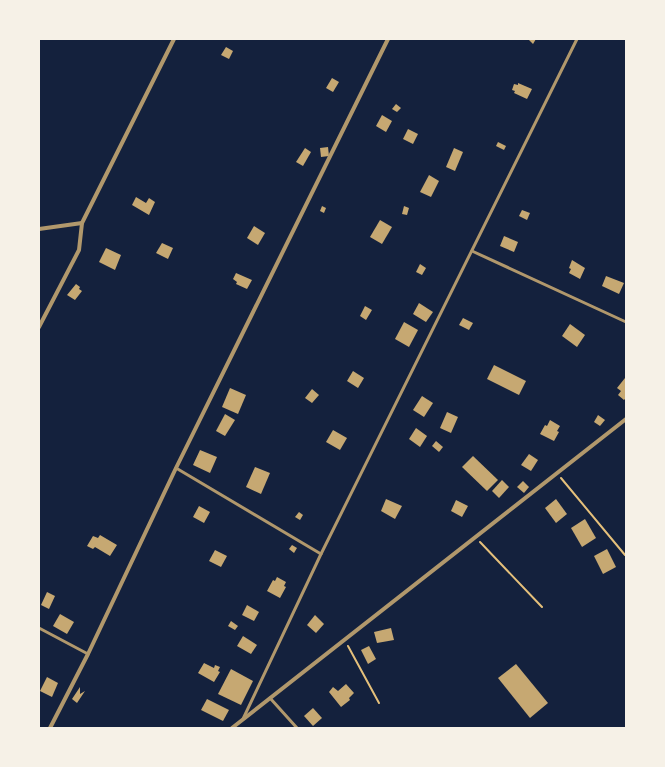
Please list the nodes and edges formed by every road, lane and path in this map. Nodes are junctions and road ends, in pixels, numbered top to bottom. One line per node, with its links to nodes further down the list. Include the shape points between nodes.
1 (174, 39): 4 (street)
2 (388, 39): 10 (street)
3 (577, 39): 6 (lane)
4 (82, 223): 5 (street); 8 (street, via 78,250)
5 (39, 229)
6 (472, 251): 7 (lane); 13 (lane)
7 (626, 322)
8 (39, 327)
9 (626, 419): 11 (street)
10 (176, 468): 13 (lane); 18 (street)
11 (556, 473): 12 (street); 14 (path)
12 (475, 537): 15 (path); 17 (street)
13 (321, 554): 21 (lane)
14 (625, 555)
15 (542, 608)
16 (39, 628): 18 (lane)
17 (344, 640): 19 (street); 20 (path)
18 (88, 654): 22 (street)
19 (270, 698): 21 (street); 24 (lane)
20 (379, 703)
21 (242, 720): 23 (street)
22 (50, 728)
23 (232, 728)
24 (297, 728)

